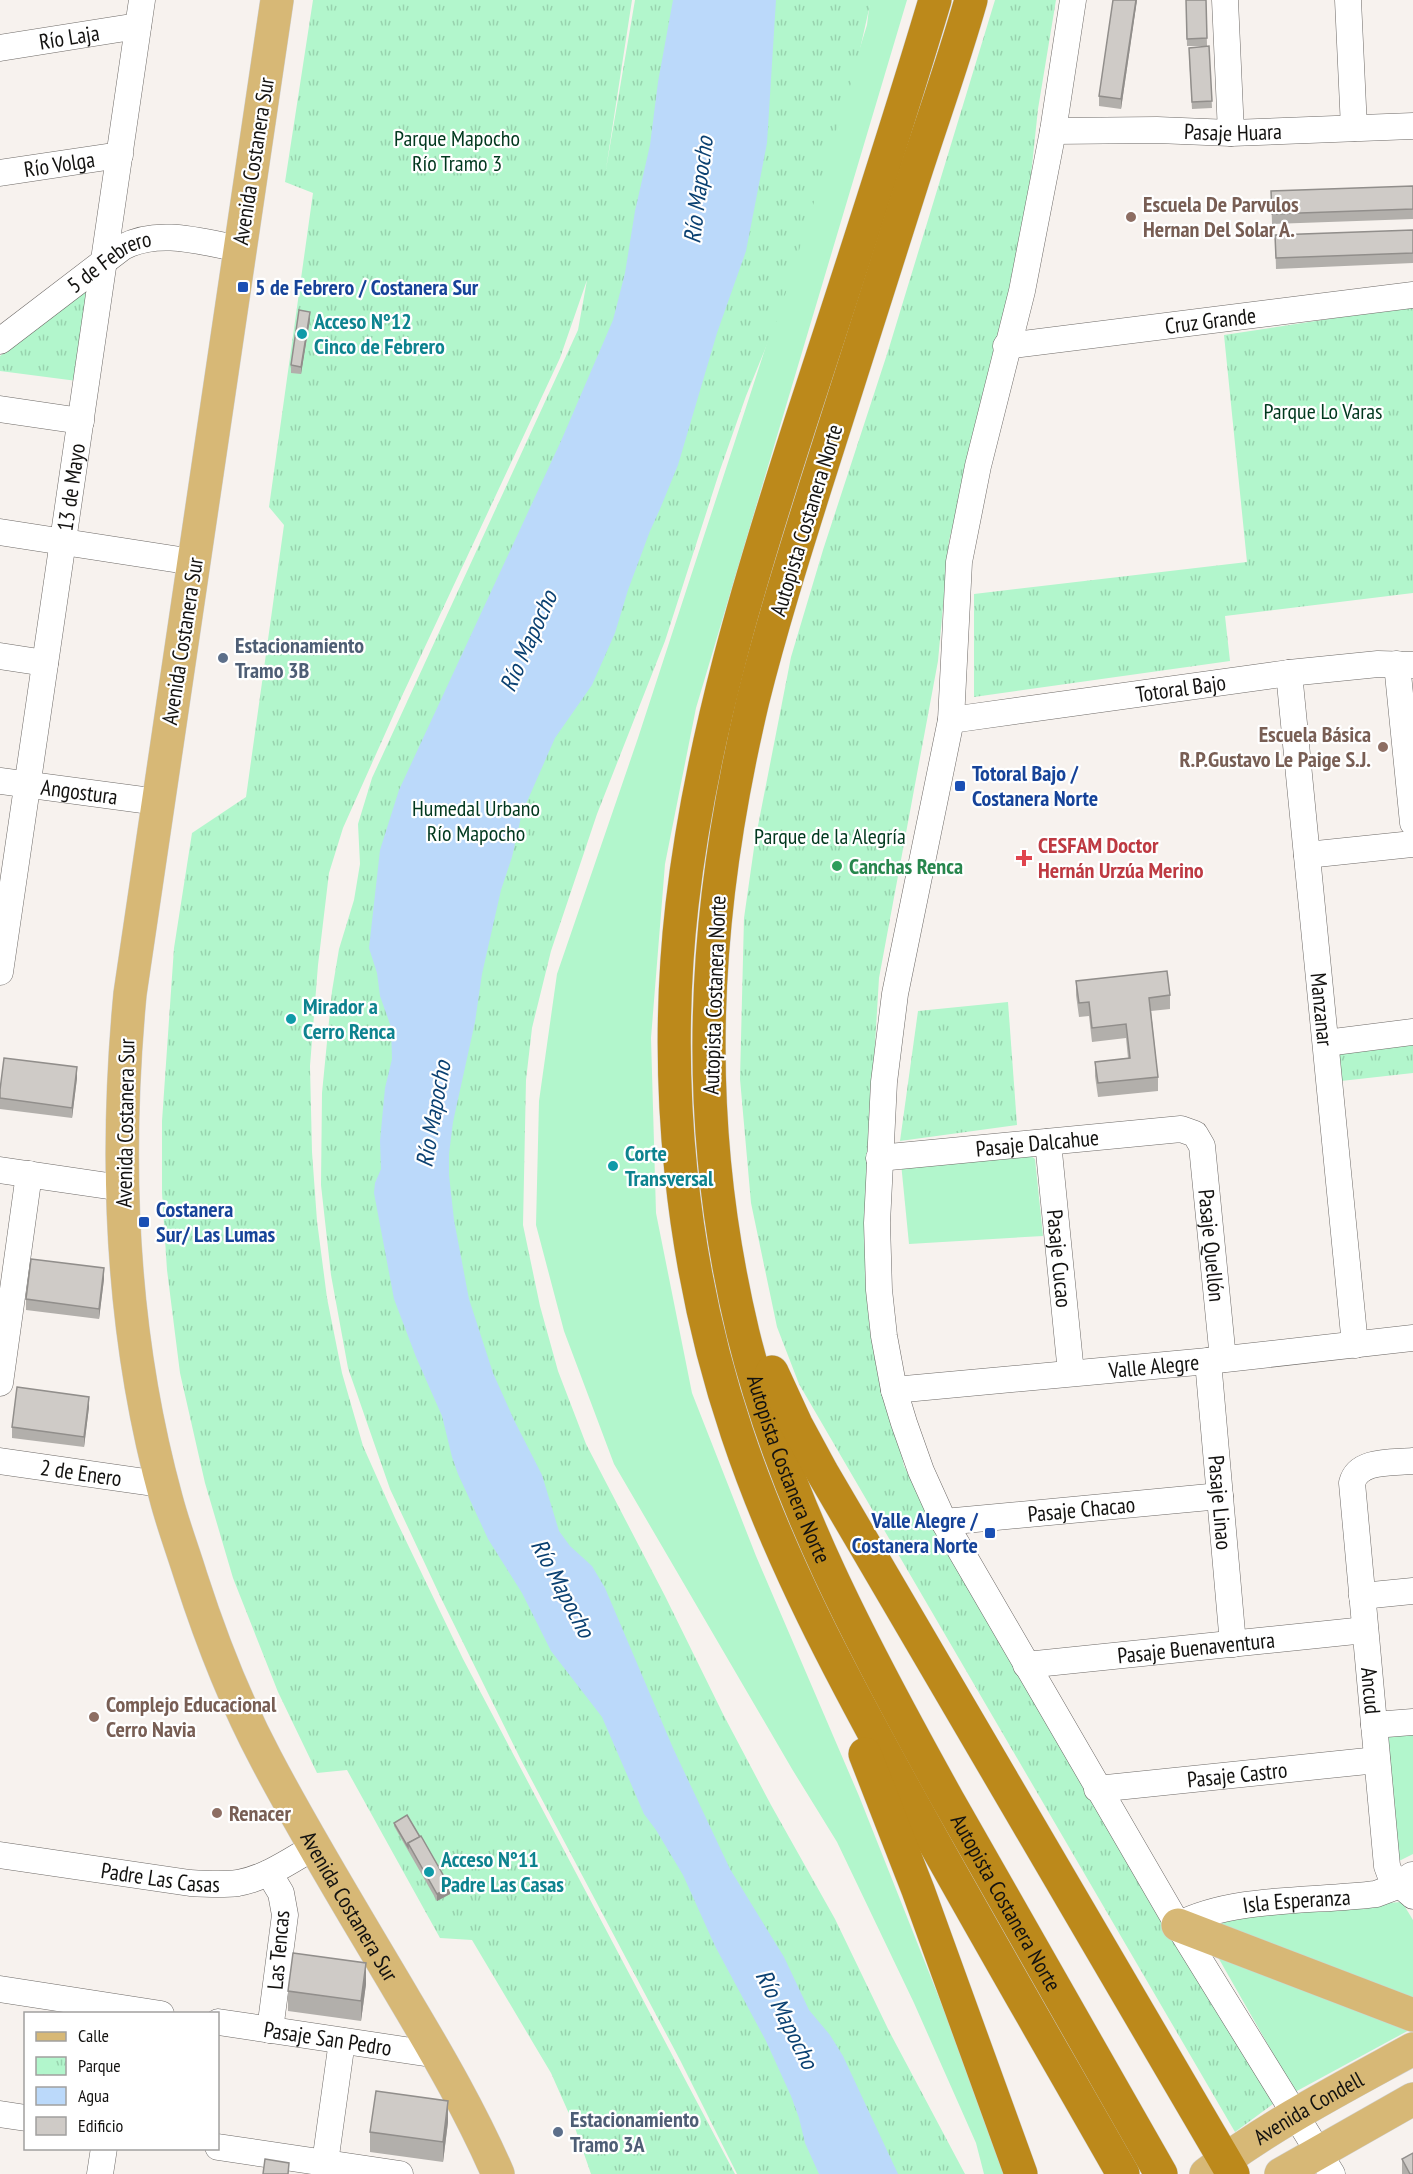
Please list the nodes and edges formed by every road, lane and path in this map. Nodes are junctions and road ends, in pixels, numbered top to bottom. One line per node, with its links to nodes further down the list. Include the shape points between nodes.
1 (142, 0): 8 (street, 13 de Mayo)
2 (277, 0): 16 (main road, Avenida Costanera Sur)
3 (935, 0): 62 (highway, Autopista Costanera Norte, via 745,603 705,762 679,942 675,1031 677,1121 686,1217 703,1310 728,1406 758,1491)
4 (971, 0): 46 (highway, Autopista Costanera Norte, via 791,566 760,672 737,775 718,880 708,1010 711,1124)
5 (1074, 0): 12 (street)
6 (1226, 0): 13 (street)
7 (1348, 0): 11 (street)
8 (138, 26): 9 (street, Río Laja); 14 (street, 13 de Mayo)
9 (0, 48)
10 (1413, 126): 11 (street, Pasaje Huara)
11 (1354, 128): 13 (street, Pasaje Huara)
12 (1053, 131): 13 (street, Pasaje Huara); 20 (street, via 1022,291)
13 (1231, 133)
14 (120, 155): 15 (street, Río Volga); 17 (street, 13 de Mayo)
15 (0, 173)
16 (240, 249): 17 (street, 5 de Febrero, via 151,237 137,239); 25 (main road, Avenida Costanera Sur)
17 (104, 261): 19 (street, 5 de Febrero); 22 (street, 13 de Mayo)
18 (1413, 295): 20 (street, Cruz Grande)
19 (0, 341)
20 (1006, 346): 30 (street, via 959,562)
21 (0, 410): 22 (street)
22 (81, 421): 24 (street, 13 de Mayo)
23 (0, 532): 24 (street)
24 (63, 542): 25 (street); 27 (street, 13 de Mayo)
25 (193, 562): 33 (main road, Avenida Costanera Sur)
26 (0, 656): 27 (street)
27 (45, 663): 32 (street, 13 de Mayo)
28 (1405, 664): 29 (street, Totoral Bajo); 34 (street)
29 (1289, 673): 30 (street, Totoral Bajo); 36 (street, Manzanar)
30 (951, 720): 42 (street, via 892,1012)
31 (0, 781): 32 (street, Angostura)
32 (27, 785): 33 (street, Angostura); 37 (street, 13 de Mayo)
33 (158, 802): 45 (main road, Avenida Costanera Sur, via 130,994 122,1096)
34 (1413, 823)
35 (1413, 844): 36 (street)
36 (1307, 855): 39 (street, Manzanar)
37 (0, 972)
38 (1413, 1032): 39 (street)
39 (1326, 1042): 48 (street, Manzanar)
40 (1195, 1134): 41 (street, Pasaje Dalcahue, via 1182,1129); 49 (street, Pasaje Quellón, via 1202,1146)
41 (1048, 1142): 42 (street, Pasaje Dalcahue); 50 (street, Pasaje Cucao)
42 (879, 1158): 52 (street, via 880,1301)
43 (0, 1170): 44 (street)
44 (29, 1174): 45 (street); 51 (street)
45 (122, 1188): 55 (main road, Avenida Costanera Sur, via 128,1288 146,1414)
46 (726, 1250): 90 (highway, Autopista Costanera Norte, via 743,1333 766,1413 795,1495 831,1576 907,1727); 91 (highway, via 774,1376 806,1443)
47 (1413, 1338): 48 (street, Valle Alegre)
48 (1355, 1345): 49 (street, Valle Alegre)
49 (1215, 1360): 50 (street, Valle Alegre); 56 (street, Pasaje Linao)
50 (1071, 1373): 52 (street, Valle Alegre)
51 (0, 1383)
52 (894, 1390): 57 (street, via 921,1471)
53 (0, 1461): 55 (street, 2 de Enero)
54 (1413, 1461): 59 (street, Ancud, via 1359,1469 1352,1483)
55 (162, 1482): 68 (main road, Avenida Costanera Sur, via 206,1623 232,1687)
56 (1220, 1496): 57 (street, Pasaje Chacao); 61 (street, Pasaje Linao)
57 (944, 1522): 63 (street)
58 (1413, 1591): 59 (street)
59 (1362, 1596): 60 (street, Ancud)
60 (1365, 1630): 61 (street, Pasaje Buenaventura); 65 (street, Ancud)
61 (1233, 1644): 63 (street, Pasaje Buenaventura)
62 (829, 1651): 95 (highway); 96 (highway, Autopista Costanera Norte, via 953,1878)
63 (1026, 1665): 67 (street)
64 (1413, 1722): 65 (street)
65 (1374, 1725): 66 (street, Ancud)
66 (1377, 1761): 67 (street, Pasaje Castro); 71 (street, Ancud, via 1387,1866 1391,1877)
67 (1097, 1789): 72 (street)
68 (314, 1847): 70 (street, Padre Las Casas); 81 (main road, Avenida Costanera Sur)
69 (0, 1856): 70 (street, Padre Las Casas, via 190,1883 240,1882)
70 (269, 1873): 78 (street, Las Tencas, via 281,1893 285,1915)
71 (1408, 1885): 72 (street, Isla Esperanza, via 1368,1895 1226,1908)
72 (1178, 1925): 76 (main road); 84 (street)
73 (0, 1989): 74 (street)
74 (126, 2011): 75 (street)
75 (144, 2012)
76 (1413, 2015)
77 (219, 2022): 78 (street, Pasaje San Pedro)
78 (270, 2030): 79 (street, Pasaje San Pedro)
79 (342, 2041): 81 (street, Pasaje San Pedro); 89 (street)
80 (1413, 2049): 84 (main road, Avenida Condell)
81 (438, 2055): 94 (main road, Avenida Costanera Sur)
82 (1413, 2099): 88 (main road, Avenida Condell)
83 (0, 2114): 85 (street)
84 (1295, 2114): 88 (street); 91 (main road, Avenida Condell)
85 (24, 2118)
86 (219, 2147): 89 (street)
87 (104, 2150): 92 (street)
88 (1325, 2162): 97 (main road, Avenida Condell)
89 (325, 2163): 93 (street)
90 (1158, 2169)
91 (1221, 2169)
92 (100, 2174)
93 (400, 2174)
94 (498, 2174)
95 (1021, 2174)
96 (1123, 2174)
97 (1281, 2174)

